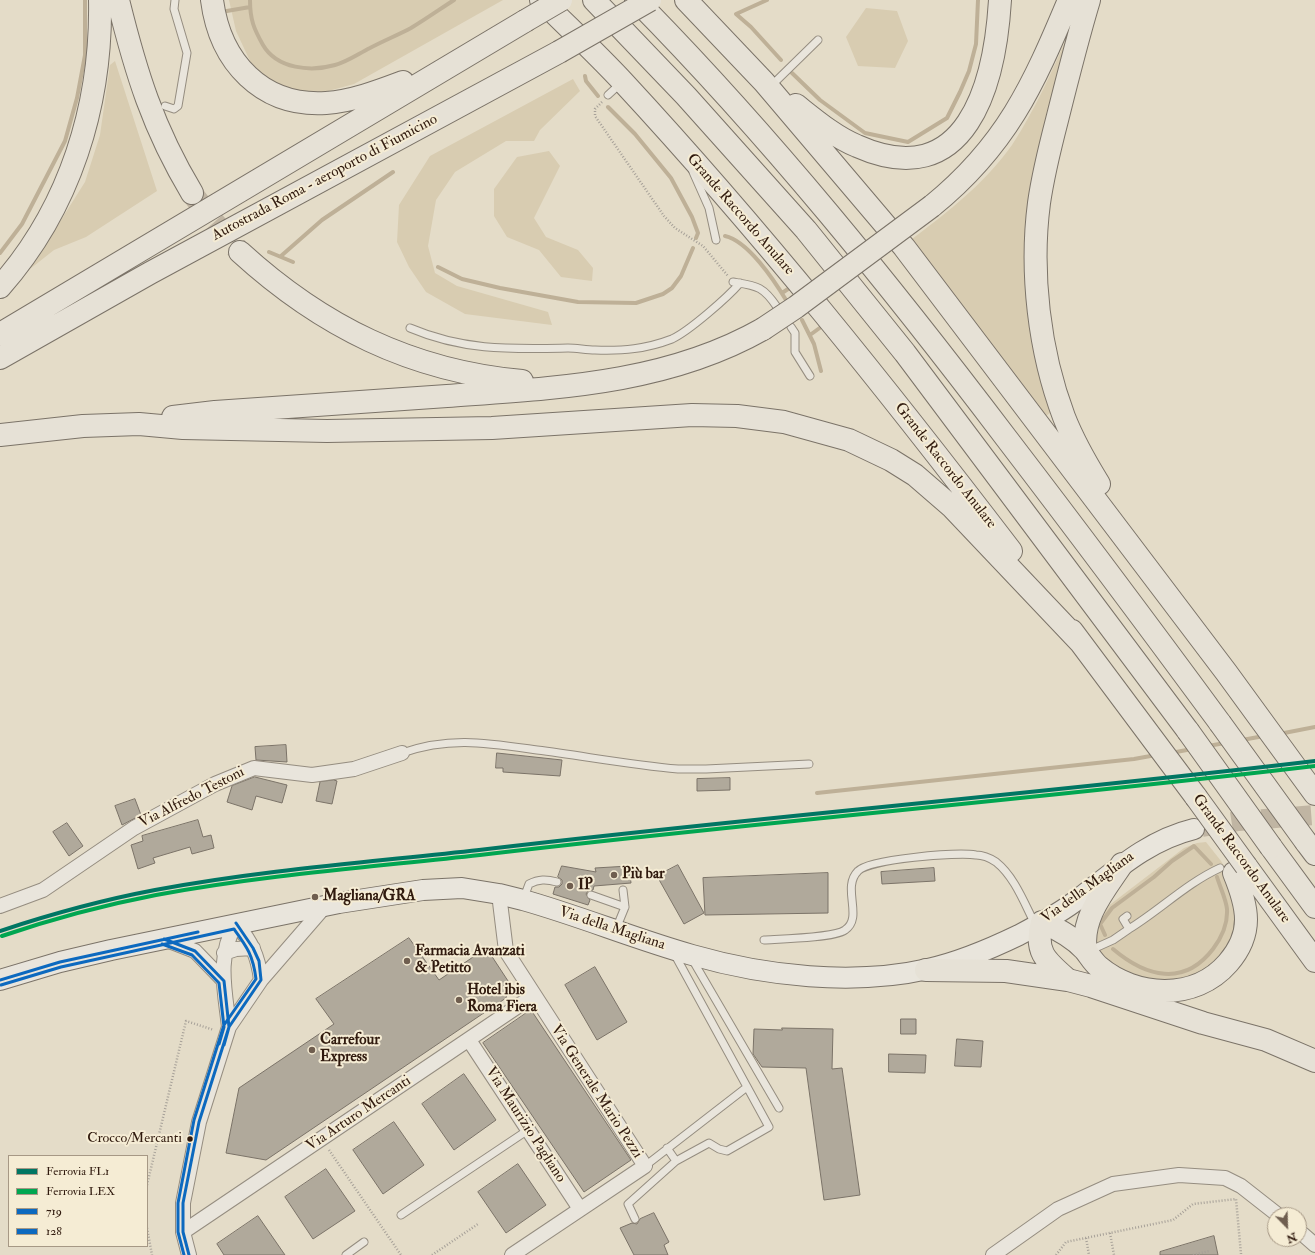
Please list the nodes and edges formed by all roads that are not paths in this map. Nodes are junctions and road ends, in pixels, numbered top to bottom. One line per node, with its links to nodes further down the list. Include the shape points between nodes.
1 (100, 0): 22 (highway, via 98,63 84,134 74,165 38,238)
2 (118, 0): 19 (highway, via 149,109 166,148)
3 (175, 0): 17 (lane, via 174,9 187,53 178,106 174,110)
4 (212, 0): 15 (highway, via 222,40 243,72 269,92 299,102 333,102 373,93)
5 (540, 0): 18 (highway, Grande Raccordo Anulare, via 615,88)
6 (561, 0): 15 (highway, Autostrada Roma - aeroporto di Fiumicino, bridge)
7 (594, 0): 49 (highway, Grande Raccordo Anulare, bridge, via 686,96 806,230 905,353 1188,731)
8 (636, 0): 38 (highway, bridge, via 685,49 781,156 916,320 1108,572)
9 (650, 0): 27 (highway, Autostrada Roma - aeroporto di Fiumicino, bridge, via 559,52 150,272)
10 (686, 0): 16 (highway)
11 (1000, 0): 16 (highway, via 992,62 979,104 971,120 959,134 930,153 898,158 857,147)
12 (1069, 0): 29 (highway, bridge, via 1038,71 1008,125 960,183 763,329 694,360)
13 (1089, 0): 33 (highway, via 1053,137 1039,202 1036,273 1040,318 1064,418 1090,469 1202,632)
14 (818, 40): 16 (lane, via 788,69)
15 (474, 51): 26 (highway, Autostrada Roma - aeroporto di Fiumicino)
16 (767, 84): 33 (highway, via 904,247)
17 (165, 106)
18 (684, 151): 20 (lane, via 708,208); 32 (highway, Grande Raccordo Anulare, via 768,246 893,398)
19 (192, 193)
20 (716, 240)
21 (240, 252): 29 (highway, via 277,285 308,307 356,335 401,355 454,370 515,381)
22 (0, 287)
23 (777, 307): 25 (lane, via 767,292 754,286 736,283 729,295 694,324 673,338 638,350 540,350 468,346)
24 (791, 327): 28 (lane, via 795,333 795,352)
25 (410, 328)
26 (0, 334)
27 (0, 358)
28 (810, 376)
29 (607, 382): 30 (highway, via 215,412)
30 (138, 424): 31 (highway, via 83,426); 32 (highway, via 195,429 399,431 717,415 750,417 798,425 849,440 886,457 914,475 956,511)
31 (0, 435)
32 (1081, 643): 40 (highway, Grande Raccordo Anulare, bridge, via 1196,797)
33 (1226, 672): 36 (highway)
34 (402, 753): 35 (lane, via 421,746 460,742 678,769 706,770); 47 (street, Via Alfredo Testoni, via 354,769 312,774 254,768 245,770 134,828 43,890)
35 (809, 764)
36 (1315, 794)
37 (1194, 829): 39 (main road, Via della Magliana, via 1160,840)
38 (1310, 848)
39 (1122, 864): 52 (main road, Via della Magliana, via 1071,904); 60 (highway, via 1087,924 1084,933)
40 (1233, 869): 53 (lane, via 1198,879 1167,904); 60 (highway, via 1246,907 1246,927 1232,959 1211,978 1180,990 1150,991 1106,973); 61 (highway, Grande Raccordo Anulare)
41 (557, 882): 45 (lane, via 538,879 529,884)
42 (623, 890): 48 (lane)
43 (499, 894): 45 (main road, Via della Magliana); 46 (main road, Via della Magliana, via 462,888 423,890); 67 (street, Via Generale Mario Pezzi, via 506,951)
44 (591, 895): 48 (lane)
45 (523, 900): 54 (main road, Via della Magliana)
46 (326, 905): 51 (main road, Via della Magliana); 64 (street)
47 (0, 906)
48 (625, 907): 54 (lane)
49 (1315, 907)
50 (1127, 916): 53 (lane, via 1123,918)
51 (236, 923): 55 (main road, Via della Magliana); 57 (street); 59 (street, via 227,938)
52 (1039, 924): 56 (lane, via 1010,878 995,862 976,855 950,855 875,863 856,872 851,887 851,923 841,933); 60 (highway, via 1061,931); 62 (main road, Via della Magliana, via 981,952); 65 (highway, via 1040,950 1050,964)
53 (1129, 929): 60 (lane, via 1114,940 1093,949)
54 (616, 930): 58 (main road, Via della Magliana)
55 (164, 939): 63 (main road, Via della Magliana, via 60,962); 66 (street, via 195,951)
56 (764, 940)
57 (253, 948): 59 (street); 64 (street, via 259,962)
58 (681, 952): 62 (main road, Via della Magliana, via 767,972 799,976 853,976); 71 (lane); 72 (lane)
59 (224, 953): 66 (street)
60 (1088, 955)
61 (1315, 961)
62 (926, 970): 65 (highway, via 1006,971)
63 (0, 980)
64 (260, 980): 68 (street)
65 (1068, 980): 70 (highway, via 1203,1023 1266,1040)
66 (224, 981): 68 (street)
67 (533, 996): 69 (street, Via Arturo Mercanti); 76 (street, Via Generale Mario Pezzi)
68 (229, 1027): 81 (street, via 200,1122 184,1203)
69 (468, 1040): 73 (street, Via Maurizio Pagliano); 81 (street, Via Arturo Mercanti)
70 (1315, 1061)
71 (747, 1087): 74 (lane); 75 (lane, via 769,1127 727,1151 709,1143)
72 (779, 1108)
73 (528, 1130): 78 (street, Via Maurizio Pagliano); 79 (lane)
74 (667, 1148): 75 (lane); 76 (lane)
75 (676, 1161): 80 (lane, via 628,1204)
76 (645, 1166): 78 (street, Via Generale Mario Pezzi)
77 (1268, 1207): 88 (street, via 1242,1186 1225,1178 1179,1176 1112,1184 1058,1209)
78 (580, 1209): 87 (street, Via Generale Mario Pezzi)
79 (401, 1215)
80 (635, 1218)
81 (183, 1232): 85 (street)
82 (1307, 1238): 84 (street)
83 (364, 1242): 86 (lane)
84 (1315, 1245)
85 (189, 1255)
86 (346, 1255)
87 (512, 1255)
88 (993, 1255)

